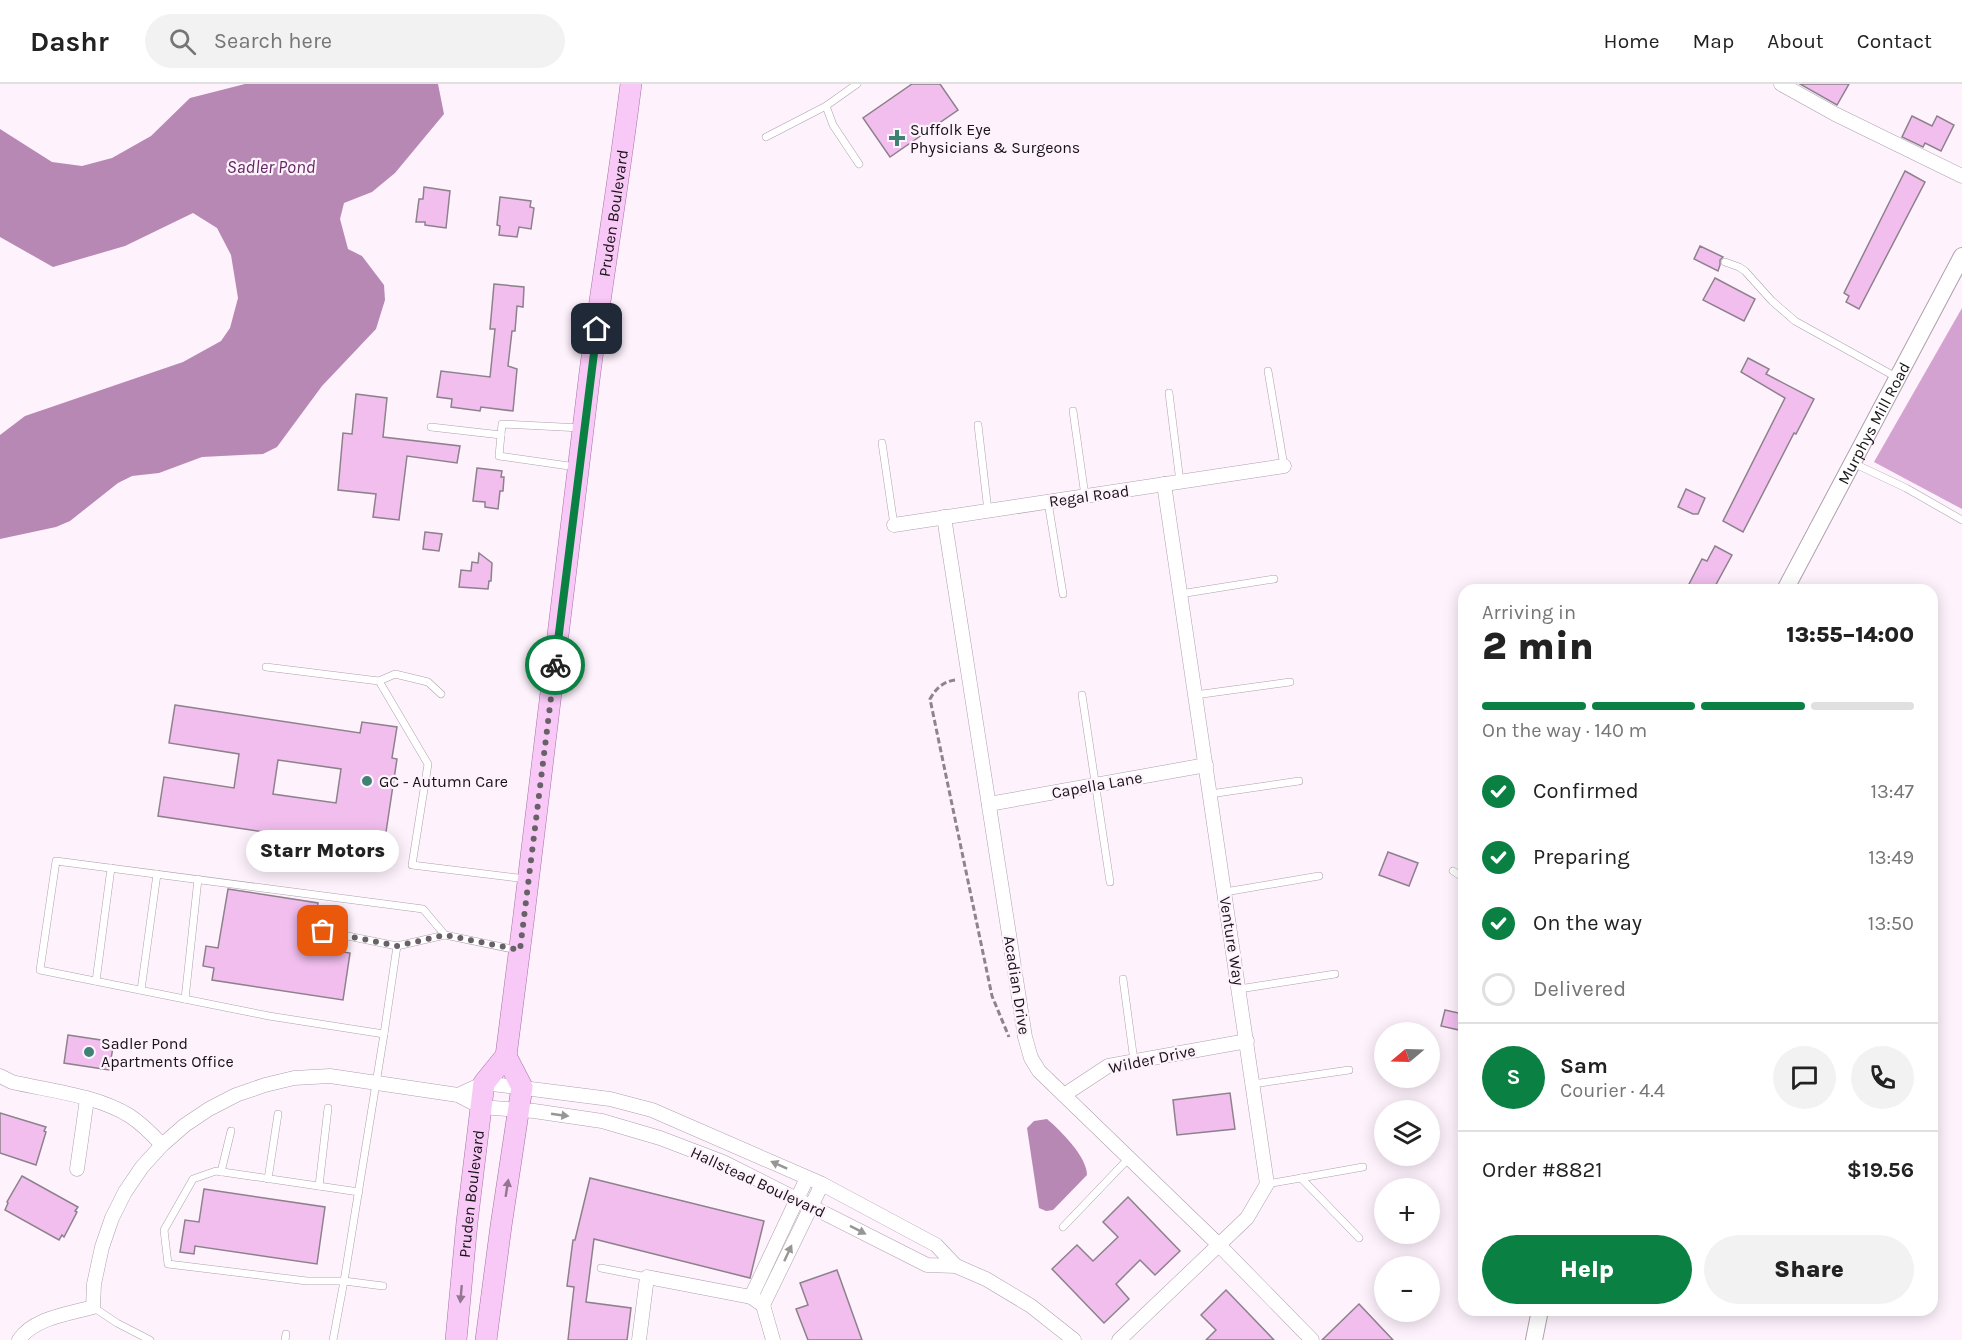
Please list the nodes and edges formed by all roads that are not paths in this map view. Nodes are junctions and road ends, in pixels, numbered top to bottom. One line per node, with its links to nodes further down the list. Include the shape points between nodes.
1 (632, 84): 16 (main road, Pruden Boulevard)
2 (857, 84): 4 (lane)
3 (1781, 84): 7 (street)
4 (826, 106): 5 (lane); 6 (lane, via 833,125)
5 (766, 138)
6 (860, 164)
7 (1962, 176)
8 (1962, 256): 11 (street, Murphys Mill Road)
9 (1725, 262): 11 (lane, via 1745,271 1795,321)
10 (1268, 371): 20 (lane)
11 (1896, 377): 19 (street, Murphys Mill Road)
12 (1169, 393): 22 (lane)
13 (1073, 411): 24 (lane)
14 (978, 425): 26 (lane)
15 (431, 427): 17 (lane)
16 (584, 428): 17 (lane, via 502,424); 21 (main road, Pruden Boulevard)
17 (501, 435): 21 (lane, via 499,456)
18 (882, 443): 29 (lane)
19 (1851, 462): 28 (lane); 31 (street, Murphys Mill Road)
20 (1284, 466): 22 (street, Regal Road)
21 (579, 467): 51 (main road, Pruden Boulevard)
22 (1180, 482): 23 (street, Regal Road)
23 (1164, 484): 24 (street, Regal Road); 33 (street, Venture Way)
24 (1084, 496): 25 (street, Regal Road)
25 (1048, 502): 26 (street, Regal Road); 32 (lane)
26 (988, 511): 27 (street, Regal Road)
27 (944, 518): 29 (street, Regal Road); 44 (street, Acadian Drive)
28 (1962, 520)
29 (894, 525)
30 (1274, 579): 33 (lane)
31 (1788, 584)
32 (1063, 594)
33 (1180, 594): 39 (street, Venture Way)
34 (266, 667): 35 (lane)
35 (379, 681): 37 (lane, via 395,674 428,682); 51 (lane, via 428,764 412,865)
36 (1290, 682): 39 (lane)
37 (441, 694)
38 (1082, 695): 42 (lane)
39 (1195, 695): 40 (street, Venture Way)
40 (1206, 765): 42 (street, Capella Lane); 43 (street, Venture Way)
41 (1299, 781): 43 (lane)
42 (1096, 785): 44 (street, Capella Lane); 52 (lane)
43 (1210, 794): 53 (street, Venture Way)
44 (989, 804): 75 (street, Acadian Drive, via 1025,1037 1039,1071)
45 (111, 868): 47 (lane); 60 (lane); 60 (lane, via 56,861 40,970)
46 (1453, 871): 48 (lane)
47 (157, 874): 50 (lane); 62 (lane)
48 (1458, 875)
49 (1319, 876): 53 (lane)
50 (198, 879): 55 (lane, via 423,909); 63 (lane)
51 (528, 879): 57 (main road, Pruden Boulevard)
52 (1110, 882)
53 (1225, 892): 61 (street, Venture Way)
54 (323, 931): 56 (lane)
55 (445, 935): 56 (lane); 57 (lane)
56 (397, 946): 64 (lane)
57 (520, 950): 66 (main road, Pruden Boulevard)
58 (1335, 974): 61 (lane)
59 (1123, 979): 67 (lane)
60 (96, 981): 62 (lane)
61 (1239, 989): 65 (street, Venture Way)
62 (141, 990): 63 (lane)
63 (185, 999): 64 (lane)
64 (384, 1034): 70 (lane)
65 (1247, 1041): 67 (street, Wilder Drive); 72 (street, Venture Way)
66 (506, 1056): 71 (main road); 73 (main road)
67 (1134, 1061): 75 (street, Wilder Drive, via 1108,1066)
68 (1349, 1070): 72 (lane)
69 (0, 1076): 76 (street)
70 (376, 1082): 74 (street); 82 (street, via 330,1076 265,1085 209,1109); 93 (lane)
71 (484, 1083): 73 (street, Hallstead Boulevard); 74 (street); 77 (main road, Pruden Boulevard)
72 (1253, 1084): 91 (street, Venture Way)
73 (522, 1087): 79 (main road, Pruden Boulevard); 87 (street, Hallstead Boulevard, one-way to 73, via 652,1110 610,1099)
74 (458, 1095): 77 (street)
75 (1064, 1095): 83 (street, Acadian Drive)
76 (87, 1099): 82 (street, via 131,1117); 85 (street)
77 (481, 1107): 79 (street, Hallstead Boulevard); 112 (main road, Pruden Boulevard, one-way to 112)
78 (328, 1108): 92 (lane)
79 (519, 1110): 94 (street, Hallstead Boulevard, one-way to 94, via 602,1121 660,1138 723,1162); 113 (main road, Pruden Boulevard, one-way to 79)
80 (278, 1114): 89 (lane)
81 (231, 1131): 86 (lane)
82 (162, 1145): 106 (street, via 142,1167 112,1218 94,1284)
83 (1129, 1158): 96 (lane); 98 (street, Acadian Drive)
84 (1363, 1167): 88 (lane)
85 (77, 1169)
86 (221, 1172): 89 (lane); 102 (lane, via 193,1179 187,1189 164,1230 168,1264 308,1281)
87 (807, 1178): 90 (street, Hallstead Boulevard); 94 (street)
88 (1301, 1178): 91 (lane); 97 (lane)
89 (268, 1179): 92 (lane)
90 (822, 1184): 95 (street); 99 (street, Hallstead Boulevard, via 936,1245)
91 (1267, 1184): 98 (street, via 1248,1218)
92 (319, 1186): 93 (lane)
93 (359, 1192): 102 (lane)
94 (796, 1200): 95 (street, Hallstead Boulevard); 104 (street)
95 (810, 1206): 99 (street, Hallstead Boulevard, one-way to 99, via 927,1264); 105 (street, one-way to 95)
96 (1063, 1227)
97 (1359, 1238)
98 (1220, 1246): 108 (street, Acadian Drive); 117 (street)
99 (956, 1266): 116 (street, Hallstead Boulevard, via 1031,1306)
100 (601, 1268): 101 (lane)
101 (647, 1277): 104 (street); 114 (street)
102 (344, 1281): 103 (lane); 111 (lane)
103 (383, 1286)
104 (751, 1297): 105 (street)
105 (763, 1305): 115 (street)
106 (93, 1307): 109 (street, via 32,1326); 110 (lane)
107 (1539, 1316): 118 (street)
108 (1304, 1337)
109 (18, 1340)
110 (150, 1340)
111 (333, 1340)
112 (456, 1340)
113 (486, 1340)
114 (639, 1340)
115 (774, 1340)
116 (1074, 1340)
117 (1119, 1340)
118 (1534, 1340)

